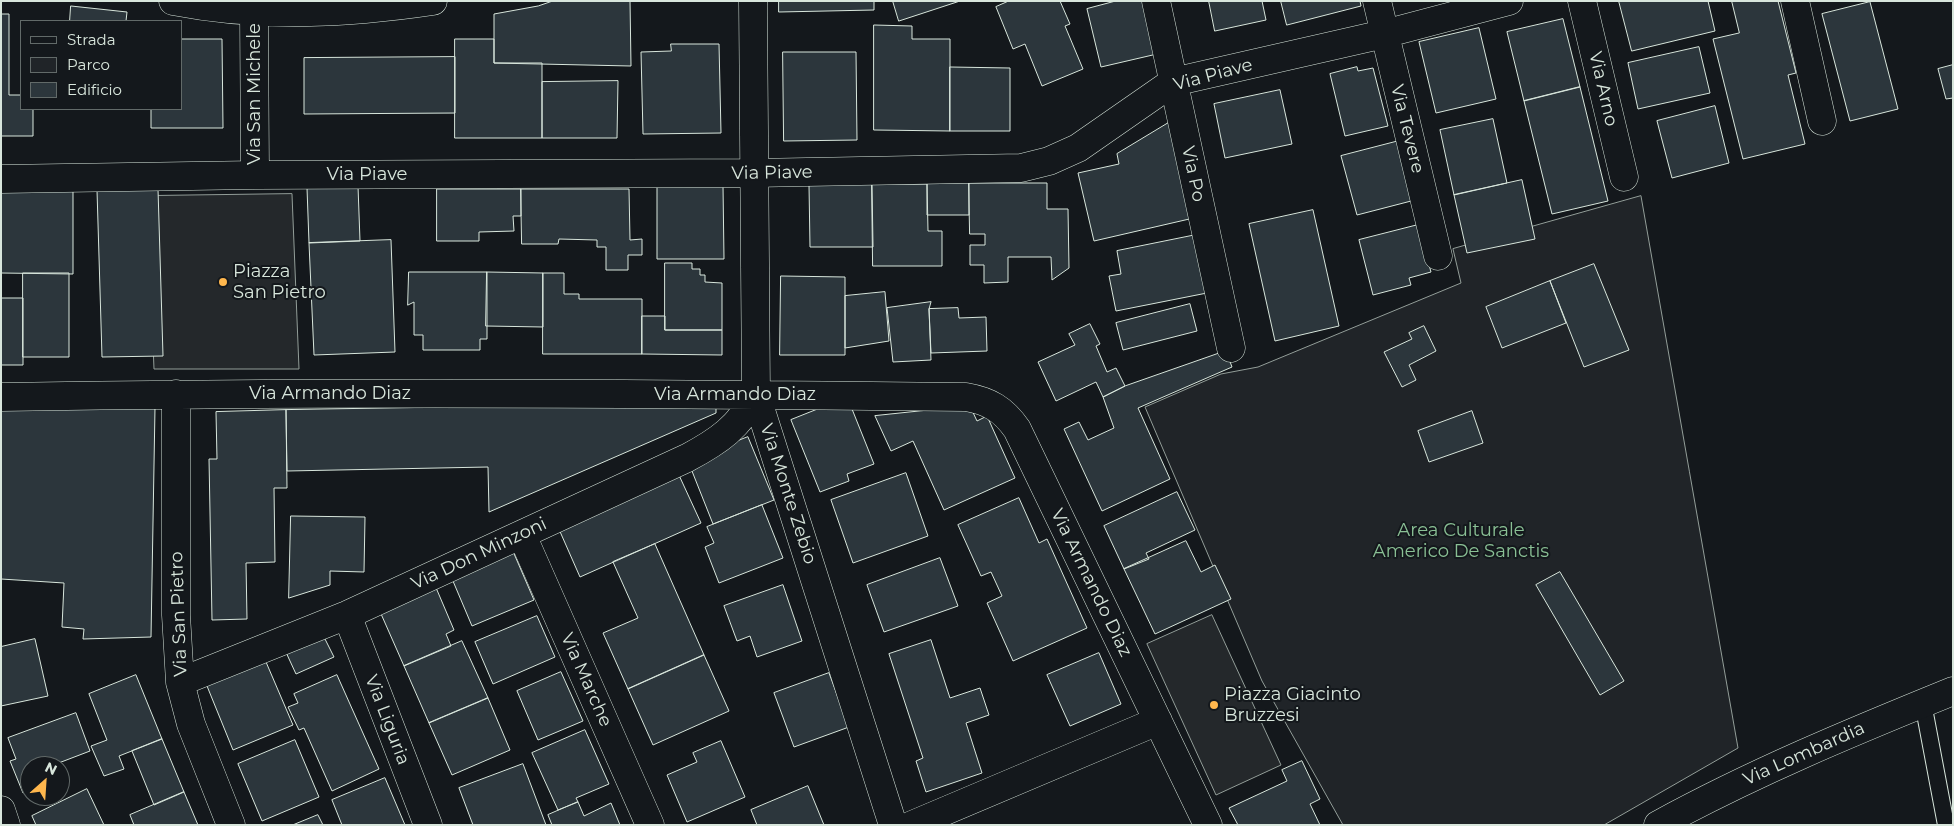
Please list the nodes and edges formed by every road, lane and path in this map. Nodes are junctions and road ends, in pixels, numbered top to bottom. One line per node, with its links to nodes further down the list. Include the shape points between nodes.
1 (174, 1): 9 (street)
2 (433, 1): 9 (street, via 334,12)
3 (753, 1): 13 (street, Via Monte Zebio)
4 (1156, 1): 11 (street, Via Po)
5 (1377, 1): 10 (street, Via Tevere)
6 (1509, 1): 10 (street, Via Piave)
7 (1582, 1): 15 (street, Via Arno)
8 (1794, 1): 12 (street)
9 (254, 12): 14 (street, Via San Michele)
10 (1384, 34): 11 (street, Via Piave); 17 (street, Via Tevere)
11 (1173, 82): 13 (street, Via Piave, via 1078,148 1036,165 1000,169); 18 (street, Via Po)
12 (1822, 121)
13 (754, 173): 14 (street, Via Piave); 20 (street, Via Monte Zebio)
14 (255, 175): 16 (street, Via Piave)
15 (1624, 177)
16 (1, 179)
17 (1438, 256)
18 (1231, 348)
19 (176, 394): 20 (street, Via Armando Diaz); 21 (street, Via Armando Diaz); 24 (street, Via San Pietro, via 176,615)
20 (756, 394): 22 (street, Via Don Minzoni, via 742,418 712,444); 27 (street, Via Armando Diaz, via 966,397 988,402 1006,414 1017,429); 33 (street, Via Monte Zebio)
21 (1, 397)
22 (522, 535): 23 (street, Via Don Minzoni); 32 (street, Via Marche)
23 (347, 615): 24 (street, Via Don Minzoni); 31 (street, Via Liguria)
24 (180, 682): 30 (street, Via San Pietro, via 192,724)
25 (1953, 691): 26 (street, Via Lombardia)
26 (1923, 703): 36 (street, Via Lombardia, via 1795,756); 37 (lane)
27 (1158, 721): 34 (street); 35 (street, Via Armando Diaz)
28 (1, 810): 29 (street)
29 (6, 825)
30 (231, 825)
31 (428, 825)
32 (650, 825)
33 (893, 825)
34 (912, 825)
35 (1208, 825)
36 (1658, 825)
37 (1946, 825)

